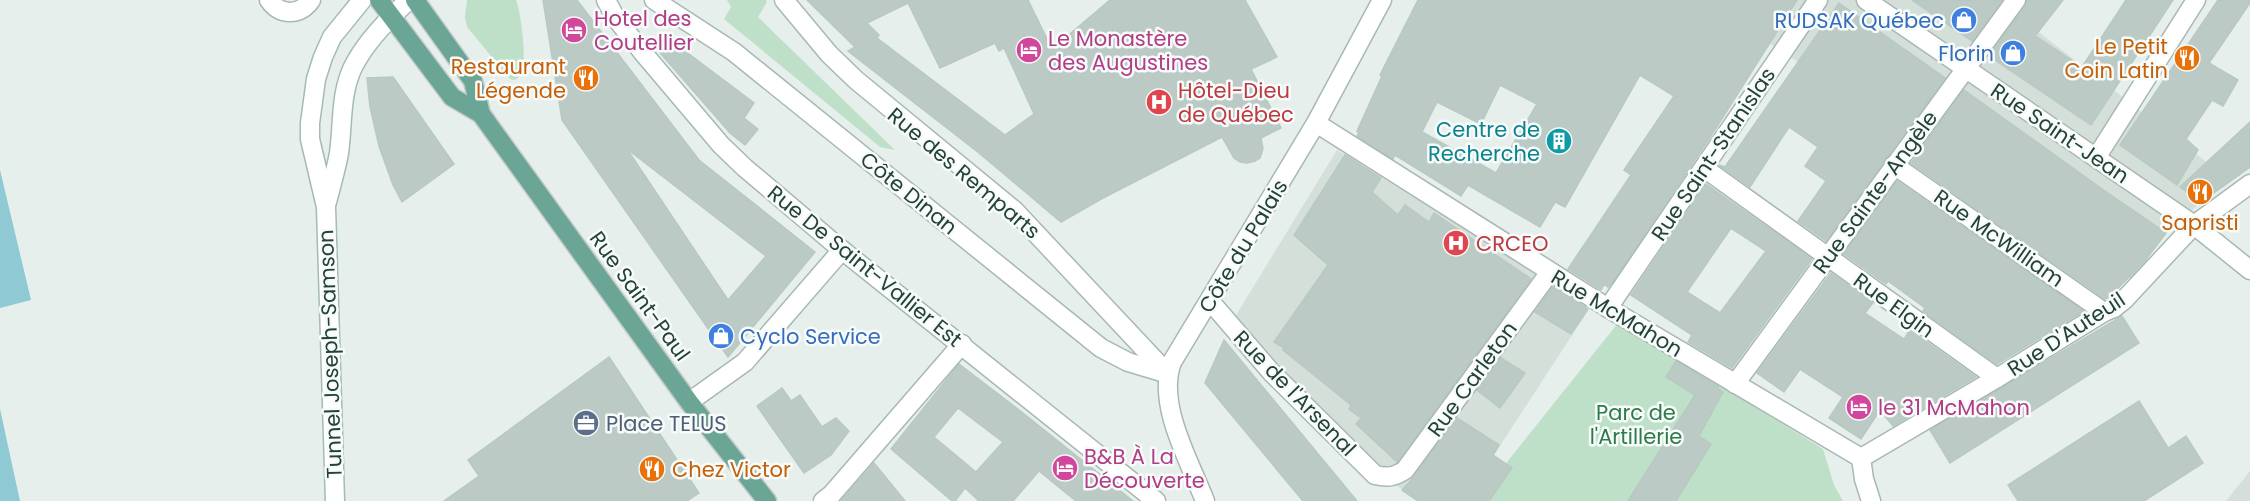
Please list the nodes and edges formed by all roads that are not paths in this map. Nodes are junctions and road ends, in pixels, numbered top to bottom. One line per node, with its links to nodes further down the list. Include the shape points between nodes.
1 (268, 0): 2 (street, via 277,9 293,12)
2 (311, 0)
3 (363, 0): 22 (street, Tunnel Joseph-Samson, via 332,38 316,79 310,139)
4 (409, 0): 14 (street, Tunnel Joseph-Samson)
5 (415, 0): 16 (main road, Rue Saint-Paul, via 472,81)
6 (606, 0): 24 (street, Rue De Saint-Vallier Est, via 644,54 721,145)
7 (654, 0): 32 (street, Côte Dinan, via 734,52 1101,348 1128,362)
8 (784, 0): 32 (street, Rue des Remparts, via 856,80 1014,210)
9 (1382, 0): 17 (street, Côte du Palais)
10 (1818, 0): 20 (street, Rue Saint-Stanislas)
11 (1866, 0): 15 (street, Rue Saint-Jean)
12 (2016, 0): 15 (street, Rue Sainte-Angèle)
13 (2196, 0): 18 (street)
14 (384, 7): 16 (main road, Rue Saint-Paul, via 452,98); 22 (street, Tunnel Joseph-Samson, via 353,68 344,101 339,156)
15 (1965, 68): 18 (street, Rue Saint-Jean); 19 (street, Rue Sainte-Angèle)
16 (481, 114): 35 (main road, Rue Saint-Paul)
17 (1316, 123): 27 (street, Rue McMahon); 28 (street, Côte du Palais)
18 (2096, 158): 23 (street, Rue Saint-Jean)
19 (1894, 165): 25 (street, Rue Sainte-Angèle); 30 (street, Rue McWilliam)
20 (1704, 168): 25 (street, Rue Elgin); 29 (street, Rue Saint-Stanislas)
21 (2250, 184): 23 (street, Rue D'Auteuil)
22 (326, 207): 38 (street, Tunnel Joseph-Samson)
23 (2194, 225): 26 (street, Rue Saint-Jean); 30 (street, Rue D'Auteuil, via 2124,300)
24 (842, 250): 31 (street, Rue De Saint-Vallier Est); 35 (street, via 745,362)
25 (1827, 257): 33 (street, Rue Elgin); 34 (street, Rue Sainte-Angèle)
26 (2250, 270)
27 (1550, 272): 29 (street, Rue McMahon); 37 (street, Rue Carleton, via 1405,470)
28 (1210, 301): 32 (street, Côte du Palais); 37 (street, Rue de l'Arsenal, via 1271,372 1375,475)
29 (1608, 308): 34 (street, Rue McMahon)
30 (2104, 312): 33 (street, Rue D'Auteuil)
31 (962, 344): 40 (street); 41 (street, Rue De Saint-Vallier Est)
32 (1168, 374): 42 (street, via 1171,412)
33 (1997, 378): 36 (street, Rue D'Auteuil)
34 (1735, 384): 36 (street, Rue McMahon)
35 (690, 402): 39 (main road, Rue Saint-Paul)
36 (1861, 458): 43 (street)
37 (1387, 478)
38 (335, 501)
39 (767, 501)
40 (823, 501)
41 (1156, 501)
42 (1205, 501)
43 (1871, 501)

